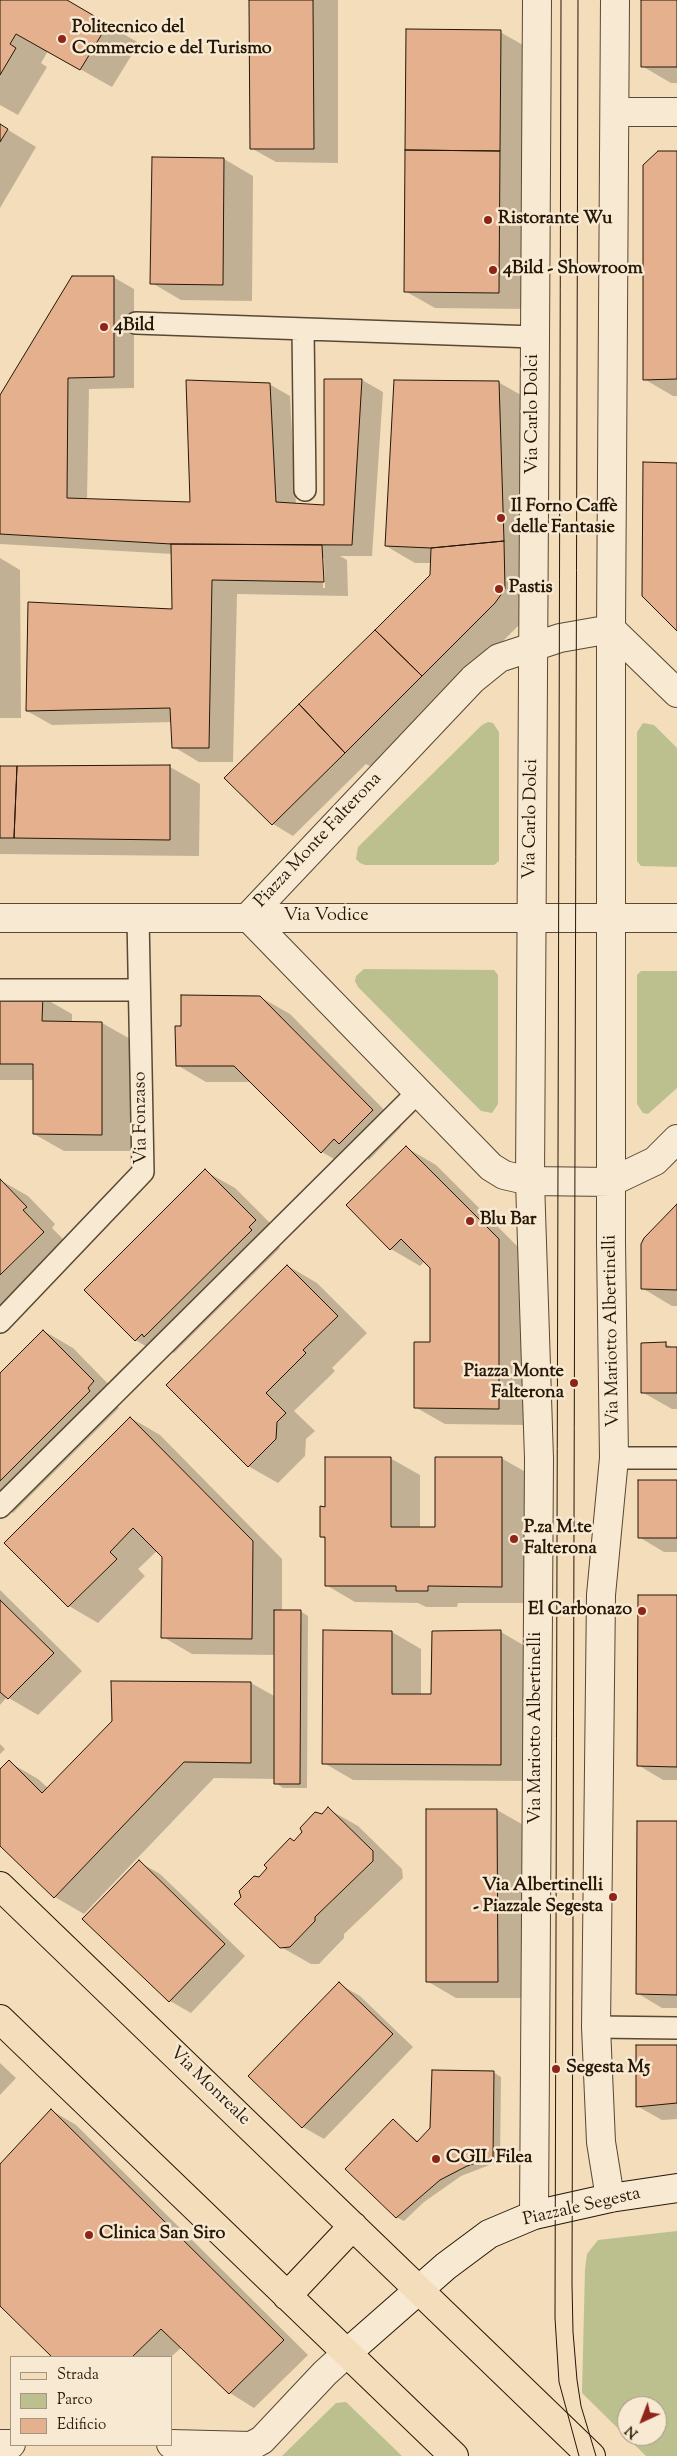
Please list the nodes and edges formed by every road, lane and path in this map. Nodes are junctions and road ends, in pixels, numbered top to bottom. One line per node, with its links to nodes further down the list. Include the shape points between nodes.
1 (537, 0): 7 (street, Via Carlo Dolci)
2 (615, 0): 3 (street)
3 (615, 112): 4 (street); 9 (street)
4 (677, 112)
5 (136, 323): 6 (lane)
6 (303, 329): 7 (lane); 8 (lane)
7 (534, 337): 10 (street, Via Carlo Dolci)
8 (305, 490)
9 (611, 629): 10 (street, Piazza Monte Falterona); 11 (street); 16 (street)
10 (535, 645): 13 (street, Piazza Monte Falterona, via 499,658 473,679); 15 (street, Via Carlo Dolci)
11 (677, 693)
12 (138, 917): 13 (street, Via Vodice); 14 (street, Via Vodice); 19 (lane, Via Fonzaso)
13 (248, 917): 15 (street, Via Vodice); 20 (street, Piazza Monte Falterona)
14 (0, 918)
15 (531, 918): 16 (street); 22 (street)
16 (612, 918): 17 (street); 23 (street)
17 (677, 918)
18 (0, 990): 19 (lane)
19 (139, 990): 24 (lane, Via Fonzaso, via 143,1172)
20 (418, 1092): 22 (street, Piazza Monte Falterona, via 491,1167); 27 (lane)
21 (677, 1139): 23 (street, Piazza Monte Falterona, via 655,1161)
22 (530, 1181): 23 (street, Piazza Monte Falterona); 34 (street, Via Mariotto Albertinelli, via 539,1458)
23 (611, 1182): 25 (street, Via Mariotto Albertinelli)
24 (0, 1322)
25 (614, 1458): 26 (lane); 30 (street, Via Mariotto Albertinelli, via 600,1595)
26 (677, 1458)
27 (0, 1507)
28 (0, 1886): 35 (main road, Via Monreale)
29 (0, 2018): 37 (main road)
30 (596, 2027): 31 (lane); 33 (street, Via Mariotto Albertinelli, via 601,2142)
31 (677, 2028)
32 (677, 2188): 33 (street, Piazzale Segesta)
33 (610, 2198): 34 (street, Piazzale Segesta)
34 (534, 2215): 36 (street, Piazzale Segesta, via 489,2234)
35 (353, 2226): 36 (main road, Via Monreale); 37 (main road)
36 (419, 2289): 38 (street, Piazzale Segesta); 42 (main road)
37 (288, 2296): 38 (main road)
38 (347, 2353): 40 (street, Piazzale Segesta); 41 (main road)
39 (172, 2444): 40 (street)
40 (248, 2451)
41 (454, 2456)
42 (591, 2456)

